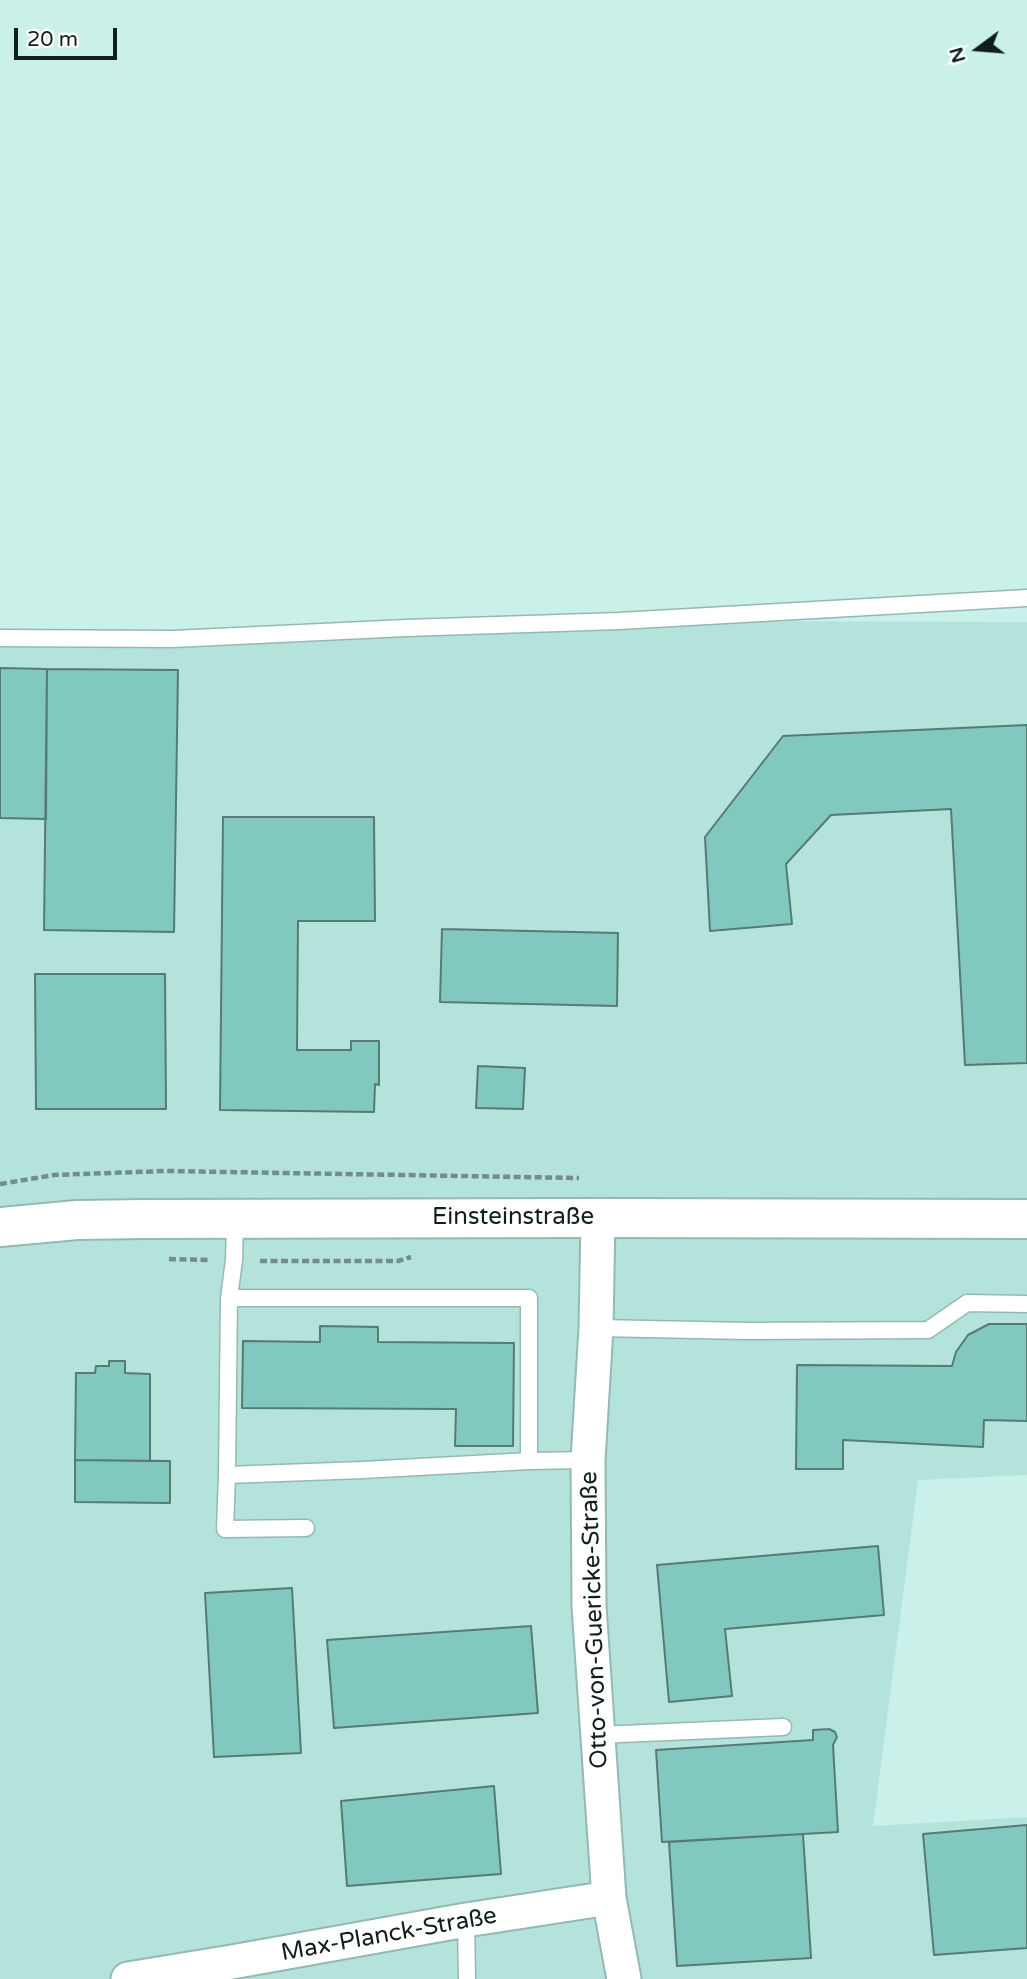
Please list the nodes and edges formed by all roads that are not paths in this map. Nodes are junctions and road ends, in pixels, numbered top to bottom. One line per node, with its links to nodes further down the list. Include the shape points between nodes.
1 (1027, 598): 2 (lane, via 173,639)
2 (0, 638)
3 (598, 1218): 4 (street, Einsteinstraße); 5 (street, Einsteinstraße); 9 (street, Otto-von-Guericke-Straße)
4 (235, 1219): 6 (street, Einsteinstraße, via 77,1220); 7 (lane)
5 (1027, 1219)
6 (0, 1227)
7 (229, 1298): 11 (lane, via 529,1298); 12 (lane)
8 (1027, 1304): 9 (lane, via 967,1303 928,1330)
9 (596, 1328): 10 (street, Otto-von-Guericke-Straße)
10 (588, 1460): 11 (lane); 15 (street, Otto-von-Guericke-Straße, via 589,1606)
11 (529, 1461): 12 (lane)
12 (226, 1475): 13 (lane, via 225,1529)
13 (306, 1528)
14 (783, 1727): 15 (lane)
15 (598, 1735): 16 (street, Otto-von-Guericke-Straße)
16 (609, 1898): 17 (street, Max-Planck-Straße); 21 (street, Otto-von-Guericke-Straße)
17 (466, 1920): 18 (street, Max-Planck-Straße); 20 (lane)
18 (232, 1971): 19 (street, Max-Planck-Straße)
19 (128, 1979)
20 (467, 1979)
21 (624, 1979)

